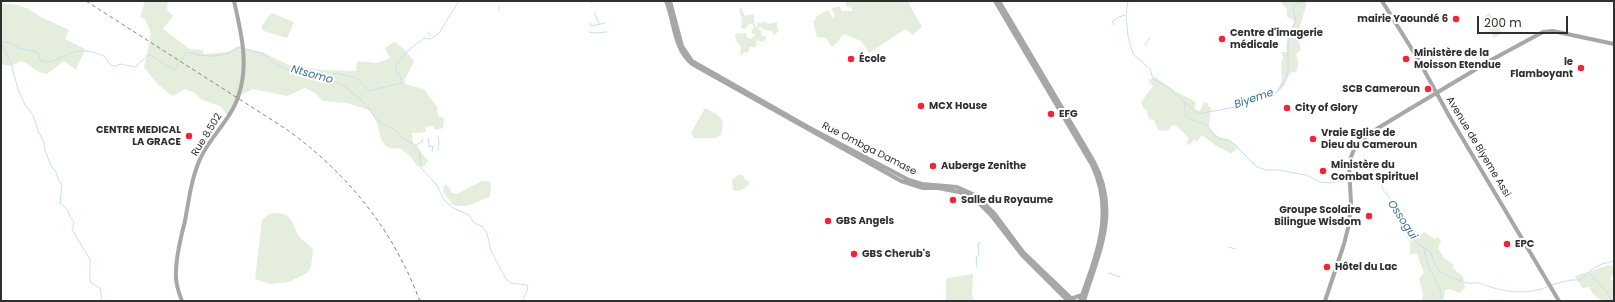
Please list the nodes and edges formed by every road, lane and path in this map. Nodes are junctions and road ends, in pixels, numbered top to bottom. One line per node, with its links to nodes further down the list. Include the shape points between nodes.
1 (234, 1): 11 (main road, Rue 8.502, via 244,46 241,88 228,116 202,155 192,182 176,271 177,290)
2 (666, 1): 10 (main road, Rue Ombga Damase, via 679,48 692,64 901,181 923,188 960,192 975,199 1022,255)
3 (670, 1): 10 (main road, Rue Ombga Damase, via 682,46 692,61 902,177 922,184 957,188 975,195 994,213 1023,252)
4 (995, 1): 9 (main road, via 1092,165 1100,184 1103,210 1101,238)
5 (999, 1): 13 (main road, via 1093,160 1103,183 1106,210 1104,238)
6 (1382, 1): 8 (main road, Avenue de Biyeme Assi)
7 (1614, 44): 8 (main road, via 1553,31 1543,32)
8 (1437, 93): 14 (main road, via 1378,128 1355,147 1349,167 1349,224); 15 (main road, Avenue de Biyeme Assi)
9 (1082, 295): 10 (main road); 12 (main road)
10 (1070, 300)
11 (182, 301)
12 (1080, 301)
13 (1084, 301)
14 (1325, 301)
15 (1559, 301)

